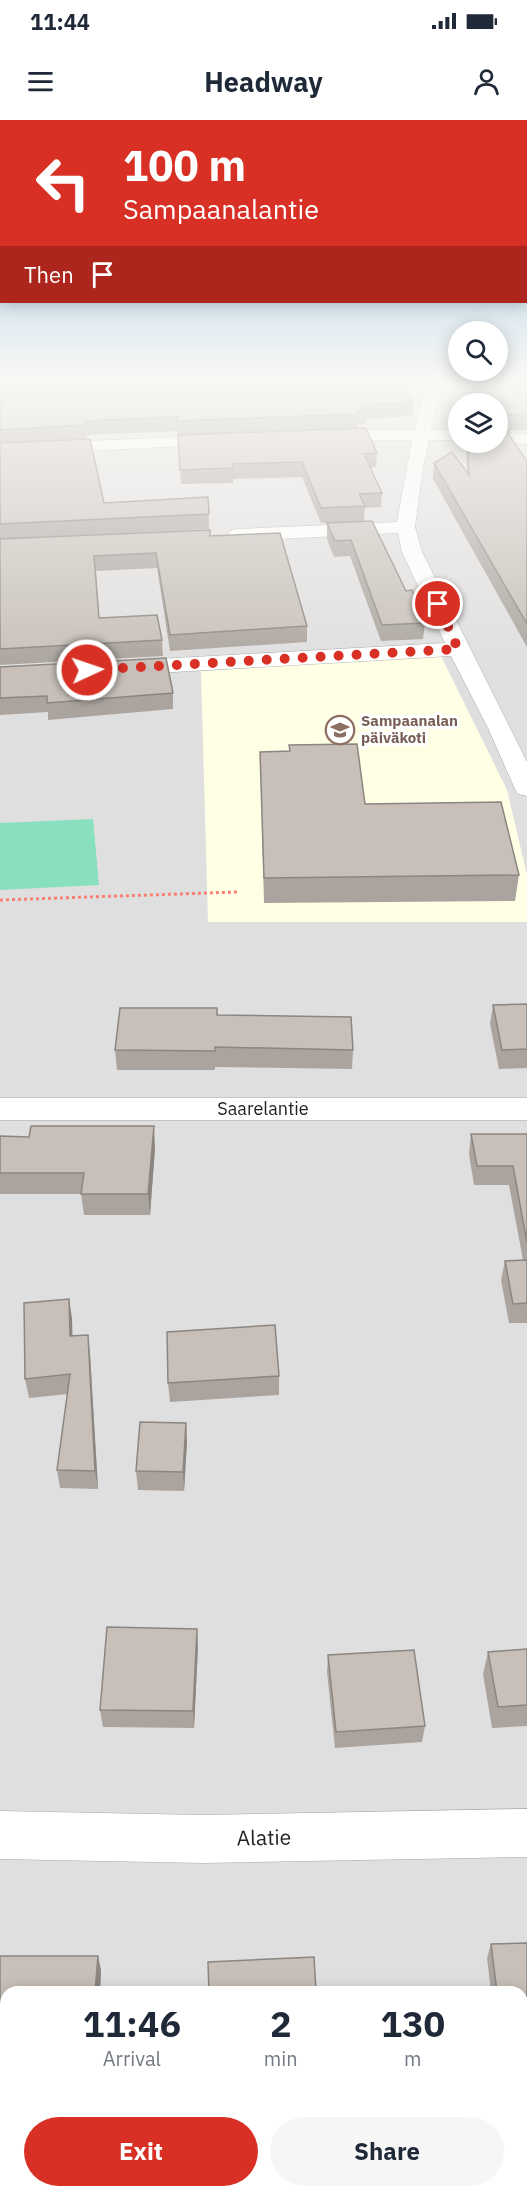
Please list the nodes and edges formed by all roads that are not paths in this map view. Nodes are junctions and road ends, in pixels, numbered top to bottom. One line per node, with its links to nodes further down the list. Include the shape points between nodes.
1 (414, 479): 2 (street)
2 (406, 527): 3 (street); 4 (street, via 412,552)
3 (216, 536)
4 (458, 649): 5 (street); 6 (street)
5 (104, 669)
6 (527, 789)
7 (0, 1109): 8 (street, Saarelantie)
8 (527, 1109)
9 (527, 1833): 10 (street, Alatie, via 203,1839)
10 (0, 1835)

